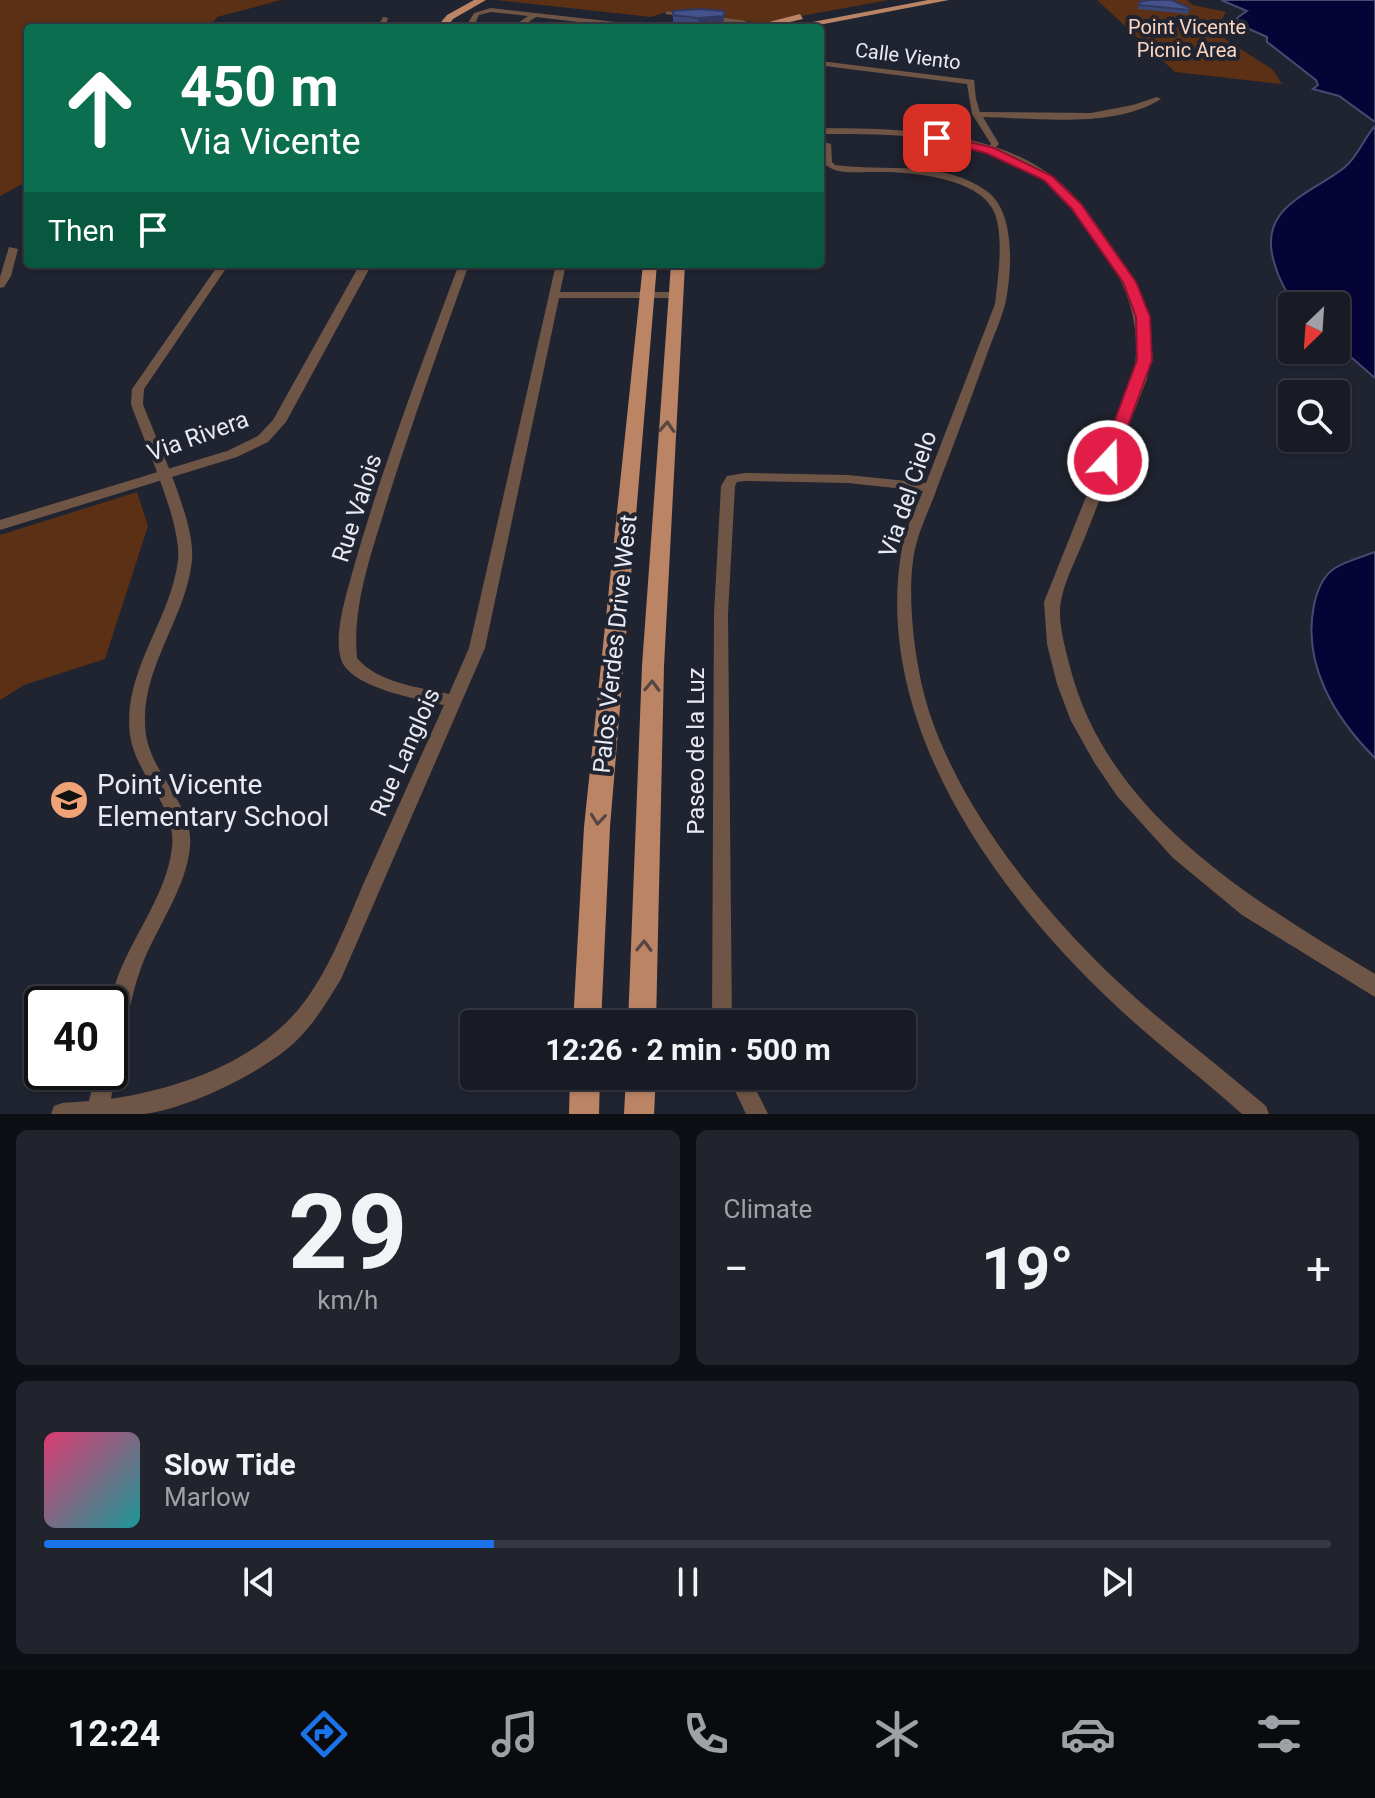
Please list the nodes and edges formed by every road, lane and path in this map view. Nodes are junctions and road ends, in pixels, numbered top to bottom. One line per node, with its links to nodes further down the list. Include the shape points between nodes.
1 (467, 0): 10 (main road)
2 (481, 0): 11 (main road)
3 (898, 0): 17 (main road)
4 (944, 0): 18 (main road)
5 (667, 13): 16 (street)
6 (535, 15): 8 (street); 12 (street, via 485,11); 13 (street)
7 (385, 18): 9 (street)
8 (581, 19): 14 (street); 15 (street)
9 (383, 24)
10 (433, 24)
11 (444, 24)
12 (471, 24)
13 (521, 24)
14 (573, 24)
15 (616, 24)
16 (747, 24)
17 (770, 24)
18 (809, 24)
19 (828, 64): 21 (street, Calle Viento, via 967,80)
20 (1157, 99): 21 (street, via 1072,117)
21 (976, 114): 23 (street, Calle Viento)
22 (825, 136): 23 (street, via 910,134); 36 (street, Via del Cielo, via 832,167 940,176 987,196 999,211 1004,281 1000,304)
23 (984, 144): 40 (street, via 1059,187 1117,262 1143,317 1146,347 1140,379 1052,602 1055,655 1072,708 1139,808 1212,880)
24 (13, 249): 31 (street)
25 (221, 268): 35 (street, via 138,389 137,404)
26 (364, 268): 35 (street, Via Rivera, via 273,431 249,448)
27 (463, 268): 38 (street, Rue Valois, via 362,553 345,650 355,669 368,677)
28 (560, 268): 33 (street, Rue Langlois)
29 (650, 268): 34 (main road, Palos Verdes Drive West)
30 (678, 268): 32 (main road, Palos Verdes Drive West)
31 (0, 285)
32 (676, 290): 34 (street); 42 (main road, Palos Verdes Drive West, one-way to 32, via 653,666)
33 (555, 291): 34 (street); 38 (street, Rue Langlois, via 484,620)
34 (647, 291): 41 (main road, Palos Verdes Drive West, one-way to 41, via 597,827)
35 (161, 476): 37 (street, Via Rivera); 39 (street, via 184,533 186,558 144,670 138,738 148,769 178,822 181,845)
36 (931, 488): 43 (street, Paseo de la Luz, via 848,479 732,479 721,614); 53 (street, Via del Cielo, via 909,546 903,625 912,680 930,736 961,799 1008,873 1084,961)
37 (0, 525)
38 (453, 701): 48 (street, Rue Langlois, via 334,972 310,1010 285,1038 234,1072 189,1093)
39 (126, 986)
40 (1375, 986)
41 (588, 1010)
42 (642, 1010)
43 (722, 1010)
44 (102, 1090): 48 (street)
45 (585, 1090): 50 (main road)
46 (640, 1090): 51 (main road)
47 (745, 1090): 52 (street)
48 (97, 1112): 49 (street, Rue Langlois)
49 (62, 1114)
50 (584, 1114)
51 (639, 1114)
52 (757, 1114)
53 (1258, 1114)

